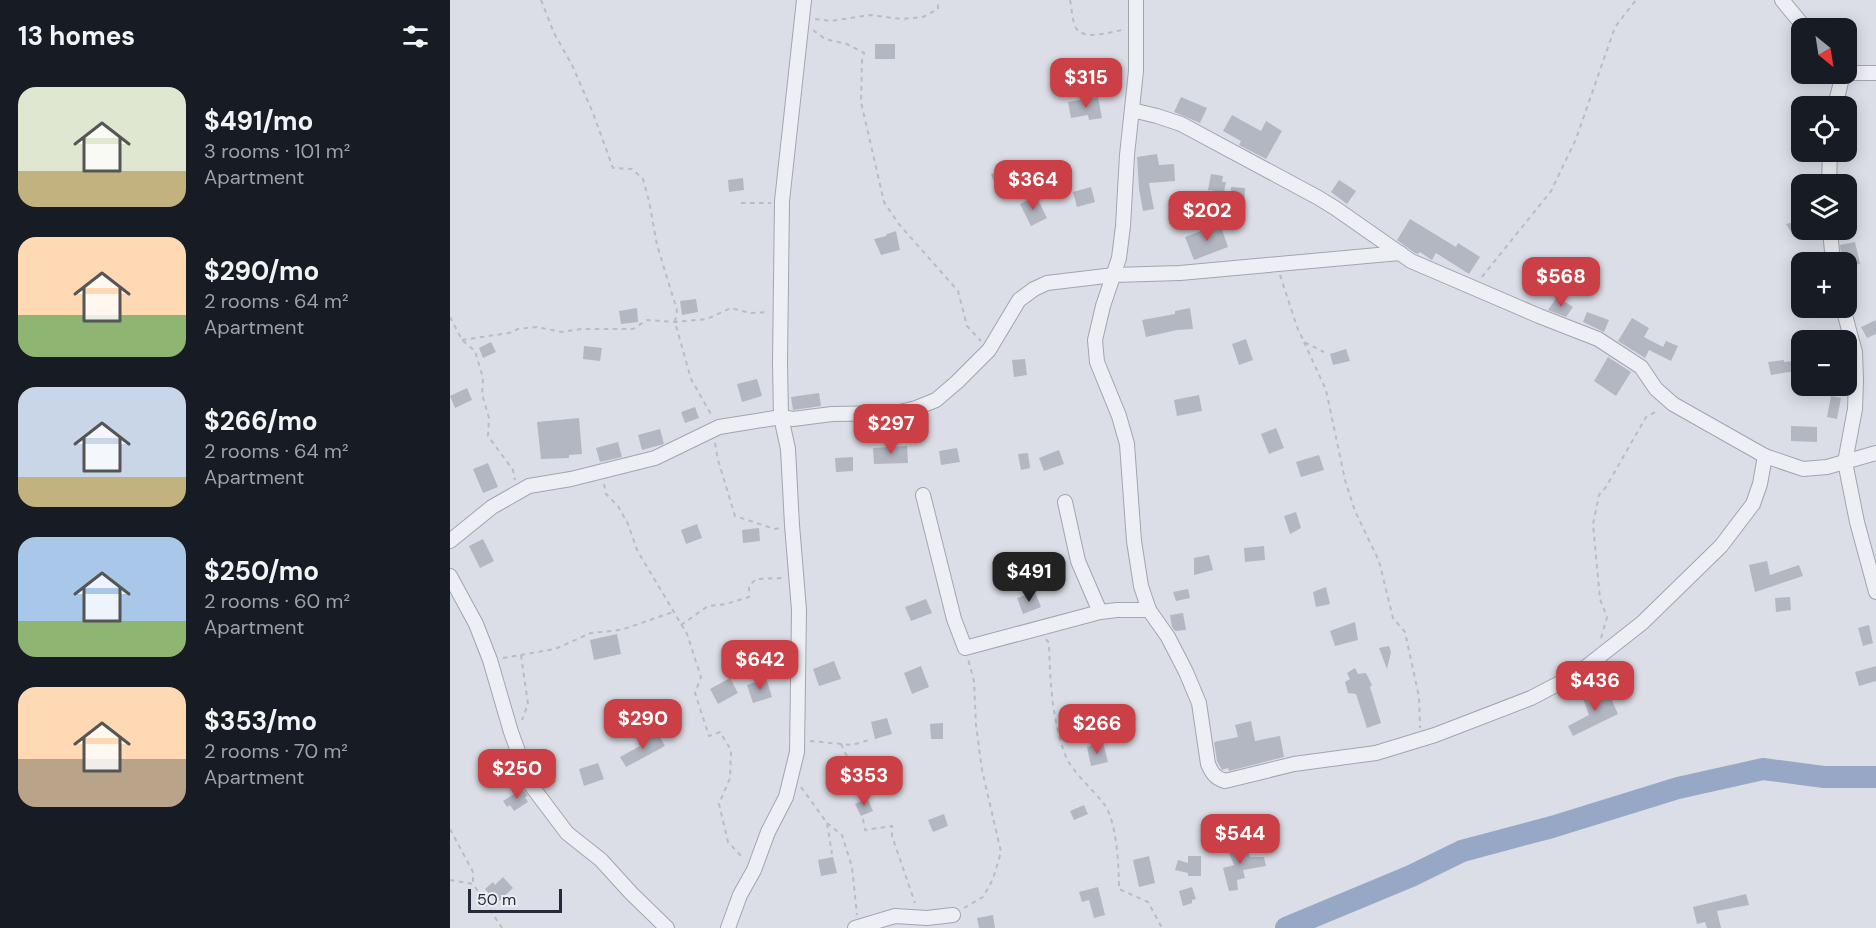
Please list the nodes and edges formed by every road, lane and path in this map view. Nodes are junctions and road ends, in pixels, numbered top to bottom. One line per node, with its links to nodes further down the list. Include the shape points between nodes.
1 (541, 0): 23 (path, via 614,168 632,169 642,180 677,310)
2 (804, 0): 9 (street)
3 (938, 0): 9 (path, via 938,9 923,17 870,15)
4 (1070, 0): 10 (path, via 1077,28 1083,34)
5 (1136, 0): 10 (street)
6 (1636, 0): 19 (path, via 1615,27 1576,139 1551,191)
7 (1782, 0): 8 (street)
8 (1797, 18)
9 (802, 23): 15 (street); 26 (path, via 825,39 864,53 861,102 884,202 958,291 967,326)
10 (1137, 28): 13 (street)
11 (1857, 73): 12 (street)
12 (1876, 73)
13 (1131, 110): 16 (street, via 1182,124 1335,208); 18 (street, via 1123,226)
14 (741, 203): 15 (path)
15 (782, 203): 20 (street)
16 (1400, 253): 17 (street); 19 (street)
17 (1276, 264): 18 (street); 25 (path)
18 (1114, 275): 26 (street, via 1058,281 1034,289 1019,300); 43 (street, via 1095,340 1097,362 1127,444 1134,541)
19 (1474, 287): 28 (street, via 1598,339 1641,367 1656,389)
20 (781, 312): 23 (path, via 750,313 731,308 707,319); 29 (street)
21 (450, 317): 24 (path)
22 (1846, 318): 33 (street, via 1855,352 1856,380)
23 (675, 322): 24 (path, via 647,320 633,329 562,332 536,327); 30 (path, via 691,379)
24 (462, 340): 35 (path, via 475,351 483,378 488,436 513,470)
25 (1304, 342): 27 (path); 55 (path, via 1326,390 1355,511 1379,561 1394,618 1405,632 1419,697)
26 (989, 350): 29 (street, via 936,400 916,408 896,413)
27 (1324, 352)
28 (1673, 404): 32 (street); 51 (path, via 1646,417 1599,495 1593,524 1600,599 1607,617)
29 (781, 417): 30 (street); 38 (street, via 788,449)
30 (719, 427): 34 (street, via 656,458); 38 (path, via 714,438 735,516 775,529)
31 (1876, 453): 33 (street)
32 (1765, 456): 33 (street, via 1803,469); 51 (street, via 1753,504 1721,546 1642,623)
33 (1845, 462): 42 (street)
34 (602, 472): 35 (street, via 537,483); 44 (path, via 606,494 618,506 637,550)
35 (517, 492): 39 (street)
36 (922, 495): 48 (street)
37 (1065, 502): 45 (street, via 1078,561)
38 (792, 525): 41 (street)
39 (450, 541)
40 (450, 576): 50 (street, via 476,624)
41 (796, 578): 46 (path, via 756,579 749,586 749,597 708,606); 53 (street)
42 (1876, 592)
43 (1149, 610): 45 (street); 55 (street, via 1168,637 1199,703 1208,764 1218,779 1225,781 1344,756 1358,757)
44 (673, 612): 46 (path); 49 (path, via 621,630 591,633 555,650)
45 (1100, 612): 47 (street)
46 (681, 625): 63 (path, via 702,677 695,693 710,736 720,732 731,750 730,778 718,804 728,842)
47 (1038, 627): 48 (street); 72 (path, via 1049,644 1050,687 1067,760 1107,807 1119,860 1119,889 1148,902)
48 (965, 648): 66 (path, via 974,681 982,770 1001,852 983,897)
49 (520, 655): 50 (path); 52 (path, via 528,704)
50 (489, 660): 70 (street, via 522,764 540,800 567,833 601,860)
51 (1595, 660): 55 (street, via 1531,698)
52 (521, 722)
53 (798, 740): 56 (path); 57 (street)
54 (869, 740): 56 (path)
55 (1421, 740)
56 (841, 744): 58 (path)
57 (794, 768): 60 (path, via 797,781); 63 (street, via 786,797)
58 (861, 797)
59 (863, 819): 67 (path, via 865,830 892,826)
60 (827, 823): 62 (path); 68 (path, via 842,835 852,867)
61 (450, 829): 65 (path, via 473,872)
62 (832, 854)
63 (754, 870): 71 (street)
64 (450, 880): 65 (path)
65 (473, 884): 69 (path)
66 (953, 915): 67 (street)
67 (919, 918): 68 (street, via 895,916)
68 (857, 927)
69 (502, 928)
70 (667, 928)
71 (728, 928)
72 (1162, 928)

